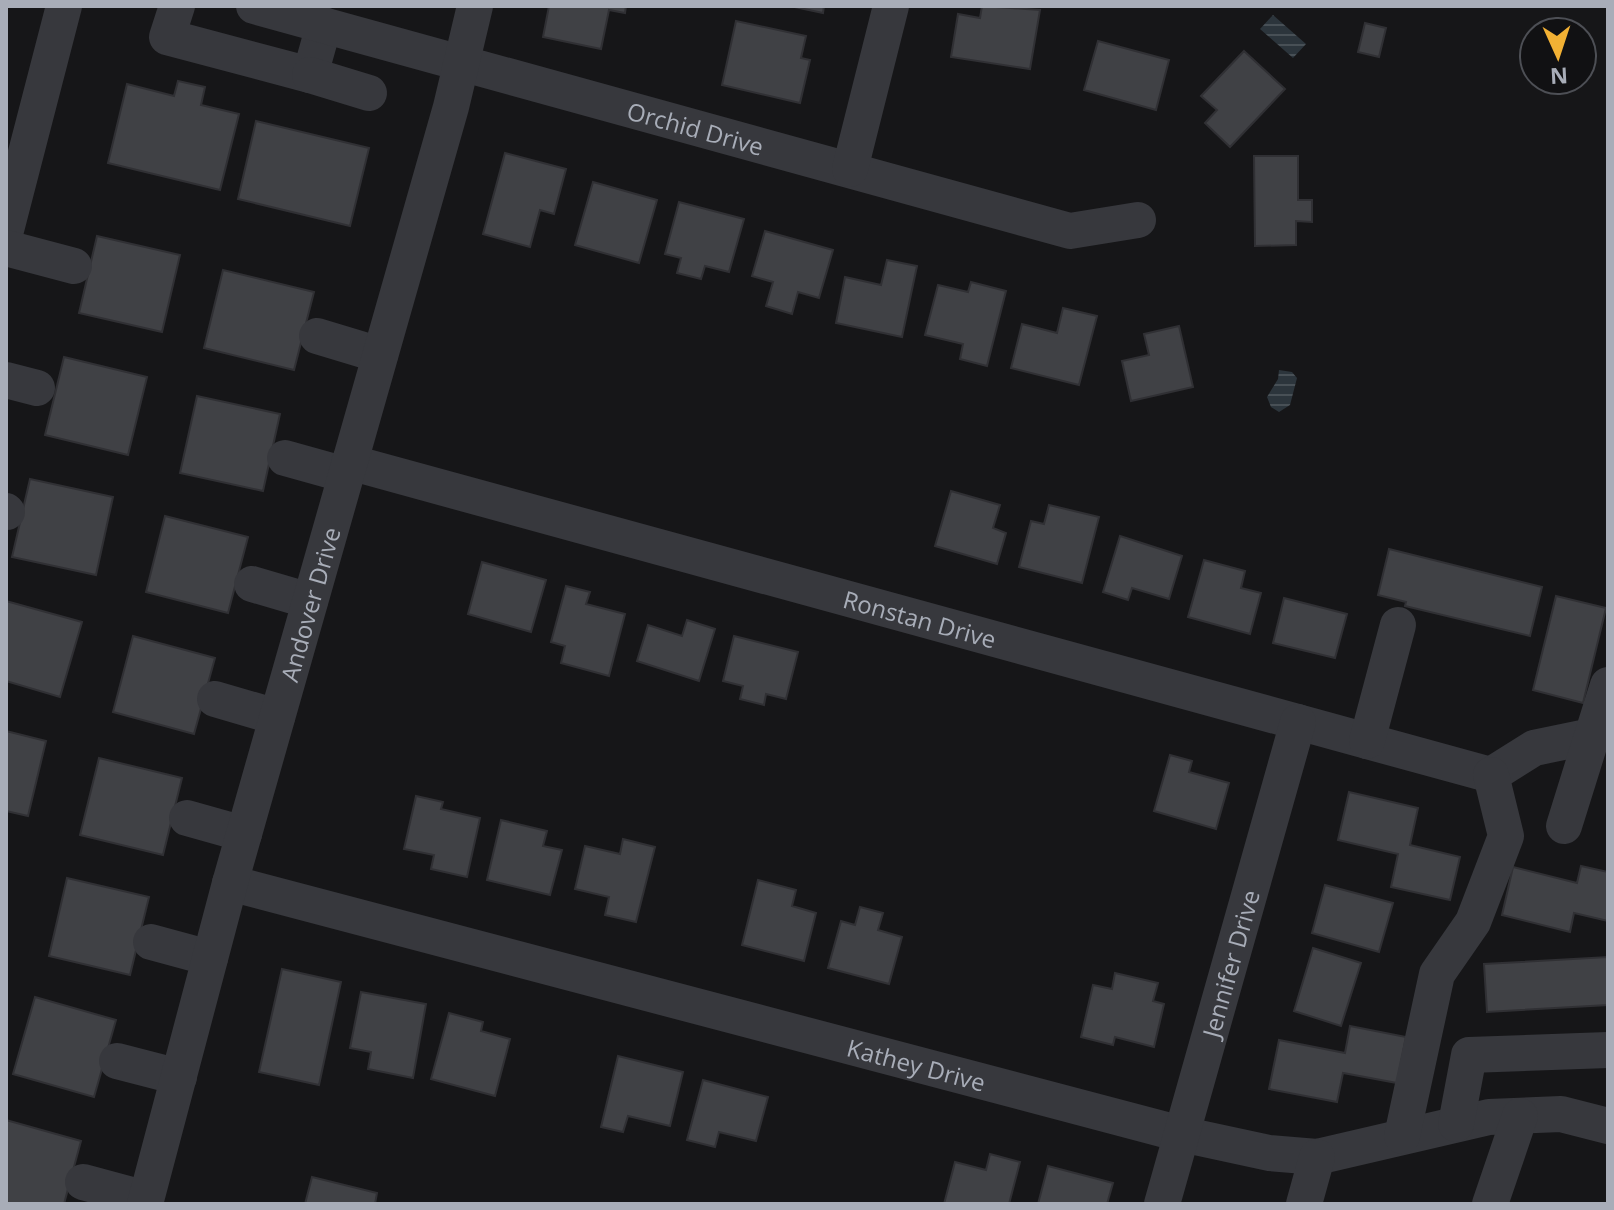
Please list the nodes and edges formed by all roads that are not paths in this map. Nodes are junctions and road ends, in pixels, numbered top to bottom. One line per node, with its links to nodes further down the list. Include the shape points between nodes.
1 (64, 6): 12 (street)
2 (254, 6): 6 (street, Orchid Drive)
3 (475, 6): 7 (street, Andover Drive)
4 (891, 6): 10 (street)
5 (161, 24): 8 (street)
6 (324, 25): 7 (street, Orchid Drive); 8 (street)
7 (460, 62): 10 (street, Orchid Drive); 16 (street, Andover Drive)
8 (310, 75): 9 (street)
9 (369, 93)
10 (850, 169): 11 (street, Orchid Drive, via 1070,231)
11 (1138, 220)
12 (6, 230)
13 (6, 248): 14 (street)
14 (74, 266)
15 (317, 336): 16 (street)
16 (380, 355): 18 (street, Andover Drive)
17 (285, 458): 18 (street, Ronstan Drive)
18 (347, 469): 20 (street, Andover Drive); 25 (street, Ronstan Drive)
19 (252, 584): 20 (street)
20 (310, 601): 24 (street, Andover Drive)
21 (1398, 625): 27 (street)
22 (1608, 685): 26 (street)
23 (215, 699): 24 (street)
24 (277, 717): 31 (street, Andover Drive)
25 (1298, 722): 27 (street, Ronstan Drive); 41 (street, Jennifer Drive)
26 (1592, 736): 28 (street, via 1534,748); 30 (street)
27 (1367, 741): 28 (street, Ronstan Drive)
28 (1491, 775): 42 (street, via 1506,836 1473,922 1437,974)
29 (187, 818): 31 (street)
30 (1564, 826)
31 (244, 834): 32 (street, Andover Drive)
32 (230, 883): 34 (street, Andover Drive); 41 (street, Kathey Drive)
33 (151, 942): 34 (street)
34 (210, 958): 37 (street, Andover Drive)
35 (1608, 1050): 39 (street, via 1469,1055)
36 (117, 1061): 37 (street)
37 (179, 1077): 45 (street, Andover Drive)
38 (1520, 1116): 39 (street, Kathey Drive); 40 (street, Kathey Drive, via 1561,1114); 46 (street)
39 (1456, 1124): 42 (street, Kathey Drive)
40 (1608, 1126)
41 (1181, 1134): 43 (street, Kathey Drive, via 1269,1153); 47 (street, Jennifer Drive)
42 (1402, 1136): 43 (street, Kathey Drive)
43 (1317, 1157): 48 (street)
44 (83, 1182): 45 (street)
45 (145, 1202)
46 (1497, 1202)
47 (1162, 1204)
48 (1304, 1204)

